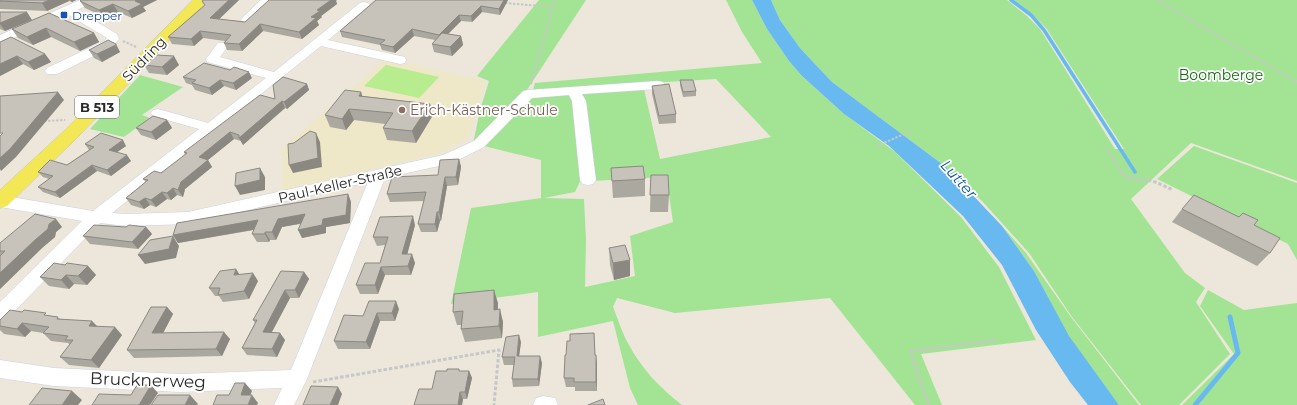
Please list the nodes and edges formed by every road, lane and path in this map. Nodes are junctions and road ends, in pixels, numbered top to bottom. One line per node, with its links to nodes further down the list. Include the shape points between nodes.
1 (90, 0): 9 (street)
2 (200, 0): 33 (main road, Südring / B 513, via 71,134)
3 (268, 0): 12 (street)
4 (555, 0): 8 (path)
5 (1157, 0): 19 (path)
6 (504, 3): 8 (path)
7 (364, 5): 14 (street)
8 (552, 7): 22 (path)
9 (68, 10): 11 (street); 17 (street, via 113,39 108,44)
10 (29, 15): 11 (street)
11 (51, 17): 13 (street)
12 (247, 20)
13 (0, 40)
14 (318, 42): 16 (street); 18 (street)
15 (222, 46): 18 (street, via 212,58)
16 (400, 60)
17 (52, 71)
18 (276, 76): 26 (street)
19 (1297, 82)
20 (658, 85): 21 (street)
21 (573, 90): 22 (street); 31 (street, via 579,101)
22 (528, 94): 30 (street, Paul-Keller-Straße, via 479,144 447,159)
23 (158, 113): 26 (street)
24 (65, 120): 25 (path)
25 (39, 122)
26 (211, 128): 34 (street)
27 (911, 131): 28 (path)
28 (877, 146)
29 (1106, 148): 32 (path, via 1124,176 1153,181)
30 (378, 175): 34 (street, Paul-Keller-Straße, via 188,218 126,220); 38 (street)
31 (588, 180)
32 (1173, 190)
33 (0, 201): 34 (street, Paul-Keller-Straße)
34 (96, 217): 35 (street)
35 (0, 314)
36 (997, 340): 43 (path, via 911,351)
37 (0, 369): 38 (street, Brucknerweg, via 54,377 181,383)
38 (297, 379): 39 (street); 40 (path, via 312,382 499,350)
39 (284, 405)
40 (494, 405)
41 (543, 405): 42 (street)
42 (548, 405)
43 (929, 405)

